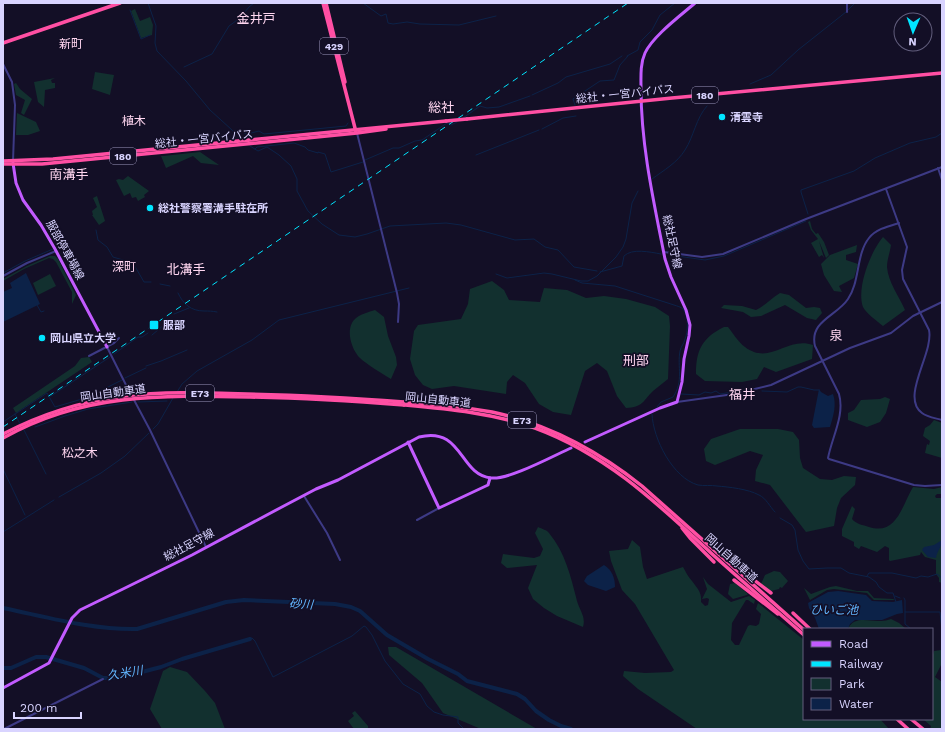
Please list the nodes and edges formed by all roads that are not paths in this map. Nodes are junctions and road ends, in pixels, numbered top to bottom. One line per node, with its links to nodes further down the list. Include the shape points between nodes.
1 (120, 3): 7 (highway)
2 (323, 3): 10 (highway, 429)
3 (326, 3): 10 (highway, 429)
4 (694, 3): 11 (main road, 総社足守線, via 651,43 646,52 641,70)
5 (847, 3): 6 (street)
6 (847, 11)
7 (3, 43)
8 (3, 64): 16 (street, via 12,82 15,105)
9 (942, 73): 11 (highway, 総社・一宮バイパス / 180)
10 (346, 89): 12 (highway, 429)
11 (641, 101): 12 (highway, 総社・一宮バイパス / 180, bridge); 24 (main road, 総社足守線, via 644,147)
12 (356, 131): 13 (highway, 総社・一宮バイパス / 180); 28 (street, via 399,304)
13 (251, 142): 14 (highway, 総社・一宮バイパス / 180); 14 (highway, 総社・一宮バイパス / 180, via 240,141)
14 (198, 147): 16 (highway, 総社・一宮バイパス / 180)
15 (3, 161): 16 (highway, 総社・一宮バイパス / 180)
16 (13, 163): 17 (highway, 総社・一宮バイパス / 180); 23 (main road, 服部停車場線, via 16,183 23,200)
17 (3, 164)
18 (942, 167): 19 (street)
19 (938, 168): 20 (street); 21 (street)
20 (942, 180)
21 (886, 189): 22 (street); 24 (street, via 723,254 702,257)
22 (899, 223): 27 (street, via 907,247 902,277); 32 (street, via 876,232 868,239 850,296 817,328 814,342)
23 (56, 251): 25 (street); 30 (main road, 服部停車場線)
24 (664, 252): 33 (main road, 総社足守線, via 669,274 686,310 690,325)
25 (3, 276)
26 (942, 302): 27 (street)
27 (920, 312): 32 (street, via 891,333); 35 (street, via 929,330 930,341 914,400 922,413)
28 (398, 322)
29 (119, 338): 30 (street)
30 (107, 347): 31 (street); 49 (street)
31 (89, 356)
32 (822, 361): 33 (street, via 763,388); 42 (street, via 840,400 839,417 829,459 914,485)
33 (677, 402): 39 (main road)
34 (404, 403): 36 (highway, 岡山自動車道 / E73, bridge, via 315,396 218,393 127,395 61,409); 37 (highway, 岡山自動車道 / E73, bridge, via 264,397 136,398 62,412); 43 (highway, 岡山自動車道 / E73, via 473,412 534,428 583,450 627,476)
35 (942, 420)
36 (3, 434)
37 (3, 438)
38 (408, 442): 41 (main road, 総社足守線, via 425,436 441,437 455,446 473,470); 44 (main road, 総社足守線); 45 (main road)
39 (585, 442)
40 (571, 448): 41 (main road, via 506,477)
41 (490, 478): 45 (main road, via 488,485)
42 (942, 485)
43 (640, 487): 47 (highway, 岡山自動車道 / E73); 48 (highway, 岡山自動車道 / E73)
44 (304, 496): 49 (main road, 総社足守線); 50 (street)
45 (439, 508): 46 (street)
46 (417, 520)
47 (678, 522): 51 (highway); 57 (highway, 岡山自動車道 / E73)
48 (700, 538): 53 (highway); 56 (highway, 岡山自動車道 / E73)
49 (206, 546): 60 (main road, 総社足守線, via 80,610 72,618 46,665)
50 (340, 560)
51 (714, 562)
52 (734, 580): 58 (highway)
53 (771, 593)
54 (793, 613): 55 (highway)
55 (809, 628)
56 (803, 629)
57 (803, 634)
58 (803, 634)
59 (103, 679): 63 (street)
60 (3, 688)
61 (898, 720): 64 (highway)
62 (912, 720): 65 (highway)
63 (4, 729)
64 (908, 729)
65 (923, 729)

